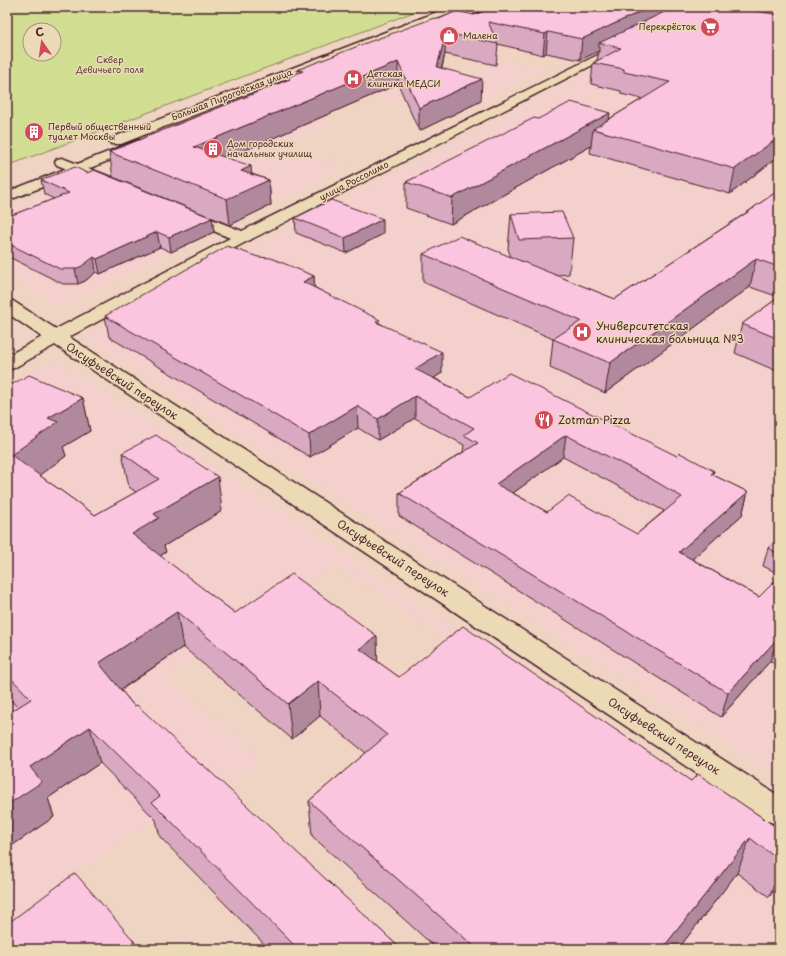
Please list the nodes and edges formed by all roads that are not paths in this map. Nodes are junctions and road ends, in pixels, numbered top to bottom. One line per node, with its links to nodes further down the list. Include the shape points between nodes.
1 (457, 7): 4 (street, Большая Пироговская улица)
2 (481, 7): 5 (street, Большая Пироговская улица)
3 (636, 38): 10 (street, улица Россолимо)
4 (62, 162): 5 (street); 6 (street, Большая Пироговская улица)
5 (78, 169): 7 (street); 8 (street, Большая Пироговская улица)
6 (7, 183)
7 (127, 189)
8 (7, 197)
9 (171, 208): 10 (street)
10 (242, 237): 12 (street, улица Россолимо)
11 (7, 305): 12 (street, Олсуфьевский переулок)
12 (55, 336): 13 (street, улица Россолимо); 14 (street, Олсуфьевский переулок)
13 (7, 364)
14 (779, 812)

